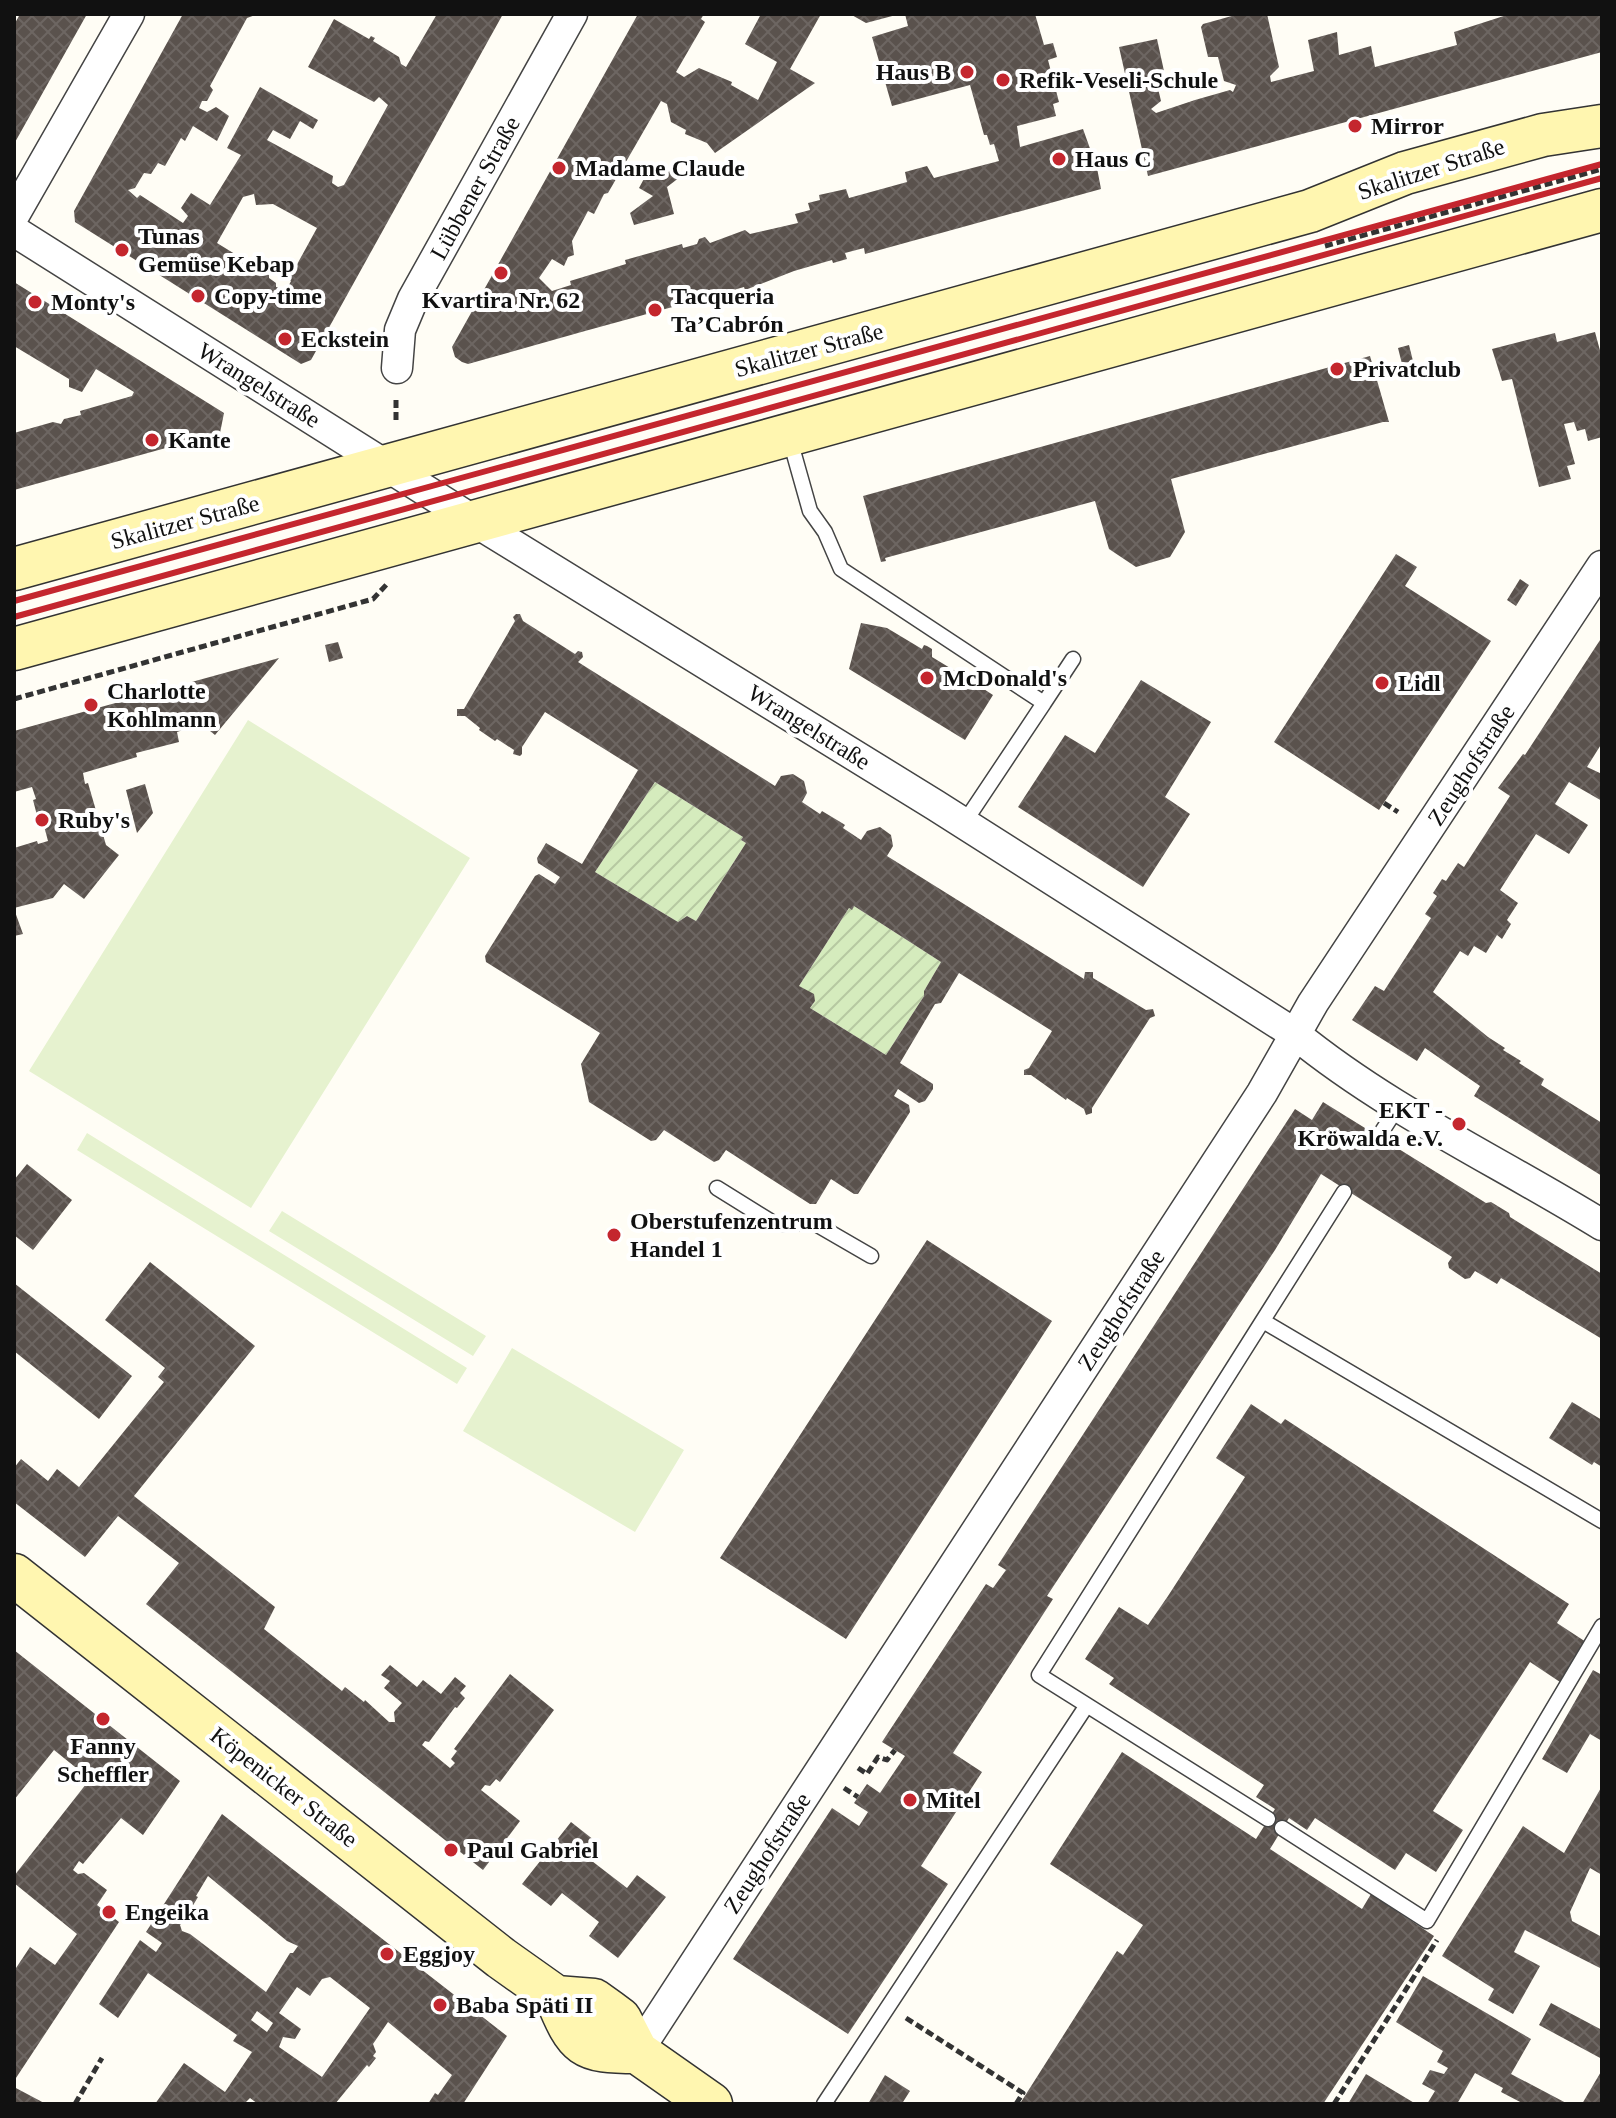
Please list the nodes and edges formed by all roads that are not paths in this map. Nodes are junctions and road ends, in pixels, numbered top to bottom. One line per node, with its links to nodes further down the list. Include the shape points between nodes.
1 (129, 14): 5 (street)
2 (572, 14): 7 (street, Lübbener Straße, via 413,299 400,330)
3 (1602, 126): 9 (main road, Skalitzer Straße, via 1543,135 1450,160 1394,176 1310,211)
4 (1602, 210): 8 (main road)
5 (14, 215)
6 (14, 231): 9 (street, Wrangelstraße)
7 (397, 368)
8 (789, 434): 10 (main road); 15 (lane, via 810,511 841,569)
9 (387, 466): 10 (street, Wrangelstraße); 12 (main road, Skalitzer Straße)
10 (474, 521): 13 (main road); 16 (street, Wrangelstraße)
11 (1602, 566): 17 (street, Zeughofstraße)
12 (14, 569)
13 (14, 649)
14 (1073, 659): 15 (lane)
15 (1044, 703): 16 (lane)
16 (964, 823): 17 (street, Wrangelstraße)
17 (1295, 1034): 18 (street, Wrangelstraße); 31 (street, Zeughofstraße, via 1280,1065)
18 (1399, 1105): 19 (lane); 22 (street, Wrangelstraße)
19 (1379, 1136)
20 (717, 1188): 23 (lane, via 775,1224 814,1223)
21 (1344, 1192): 24 (lane)
22 (1602, 1225)
23 (871, 1256)
24 (1263, 1321): 25 (lane); 28 (lane, via 1039,1675)
25 (1602, 1521)
26 (14, 1575): 31 (main road, Köpenicker Straße, via 501,1958 556,1997 594,2000 620,2019)
27 (1602, 1626): 30 (lane, via 1427,1921)
28 (1087, 1705): 29 (lane); 33 (lane)
29 (1268, 1819)
30 (1282, 1828)
31 (637, 2052): 32 (main road, Köpenicker Straße)
32 (711, 2104)
33 (824, 2104)

